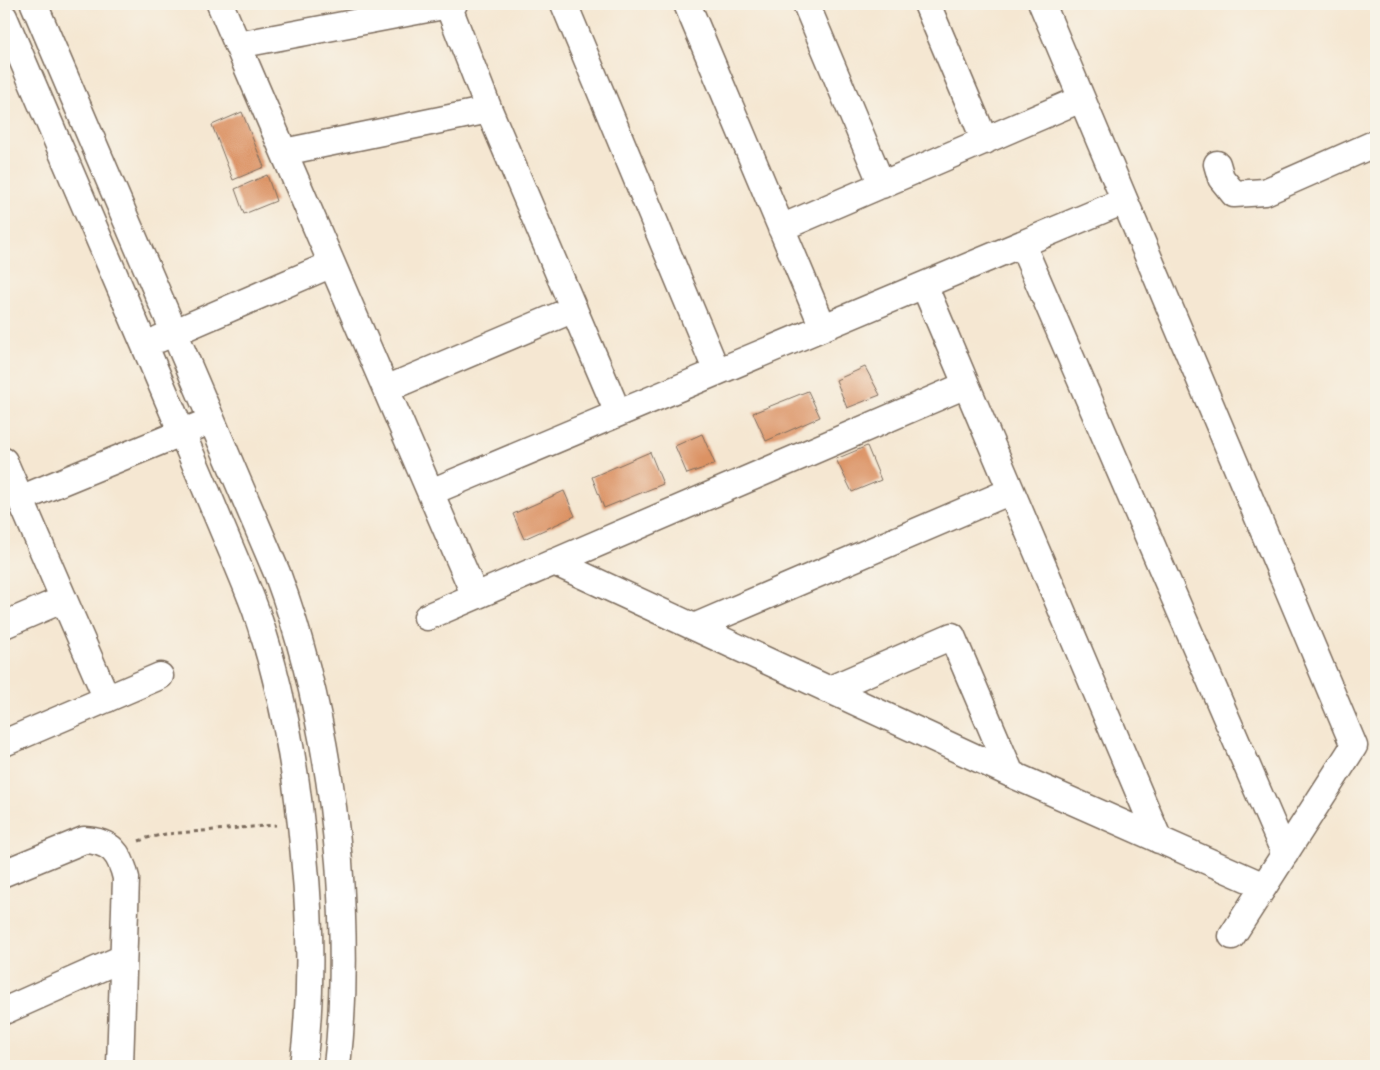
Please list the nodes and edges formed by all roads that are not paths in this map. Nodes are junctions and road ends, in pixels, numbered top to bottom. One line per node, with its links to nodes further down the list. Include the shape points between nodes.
1 (34, 4): 10 (street)
2 (220, 4): 11 (street)
3 (451, 4): 11 (street); 14 (street)
4 (564, 4): 29 (street)
5 (687, 4): 21 (street)
6 (806, 4): 19 (street)
7 (927, 4): 15 (street)
8 (1042, 4): 13 (street)
9 (4, 17): 12 (street)
10 (50, 42): 12 (street); 27 (street)
11 (238, 45): 17 (street)
12 (20, 54): 28 (street)
13 (1082, 99): 15 (street); 20 (street)
14 (489, 110): 17 (street); 25 (street)
15 (985, 141): 19 (street)
16 (1376, 143): 18 (street, via 1265,192 1234,194 1221,178)
17 (284, 152): 23 (street)
18 (1217, 164)
19 (882, 185): 21 (street)
20 (1124, 201): 22 (street); 53 (street, via 1354,746)
21 (781, 228): 26 (street)
22 (1022, 244): 24 (street); 53 (street)
23 (332, 264): 27 (street); 31 (street)
24 (924, 285): 26 (street); 30 (street)
25 (574, 309): 31 (street); 32 (street)
26 (823, 327): 29 (street)
27 (175, 332): 28 (street); 33 (street)
28 (144, 345): 34 (street)
29 (716, 372): 32 (street)
30 (966, 385): 36 (street); 39 (street)
31 (386, 390): 37 (street)
32 (618, 413): 37 (street)
33 (212, 420): 34 (street); 50 (street, via 277,573 298,634 324,742)
34 (182, 433): 38 (street); 51 (street, via 256,610 292,753)
35 (4, 460): 38 (street)
36 (1011, 491): 44 (street); 52 (street)
37 (431, 492): 40 (street)
38 (20, 499): 41 (street)
39 (554, 562): 40 (street); 44 (street)
40 (475, 596): 42 (street)
41 (64, 599): 43 (street); 47 (street)
42 (427, 617)
43 (4, 625)
44 (694, 627): 46 (street)
45 (160, 676): 47 (street)
46 (828, 690): 49 (street); 49 (street, via 952,636)
47 (107, 699): 48 (street)
48 (4, 743)
49 (1011, 774): 52 (street)
50 (335, 821): 51 (street); 61 (street, via 342,906 343,974)
51 (301, 823): 60 (street, via 309,908 310,973)
52 (1159, 840): 55 (street)
53 (1285, 854): 55 (street)
54 (4, 873): 57 (street, via 84,840 106,844 122,863 126,878)
55 (1264, 886): 56 (street)
56 (1232, 936)
57 (123, 958): 58 (street); 59 (street)
58 (4, 1012)
59 (120, 1066)
60 (303, 1066)
61 (337, 1066)

